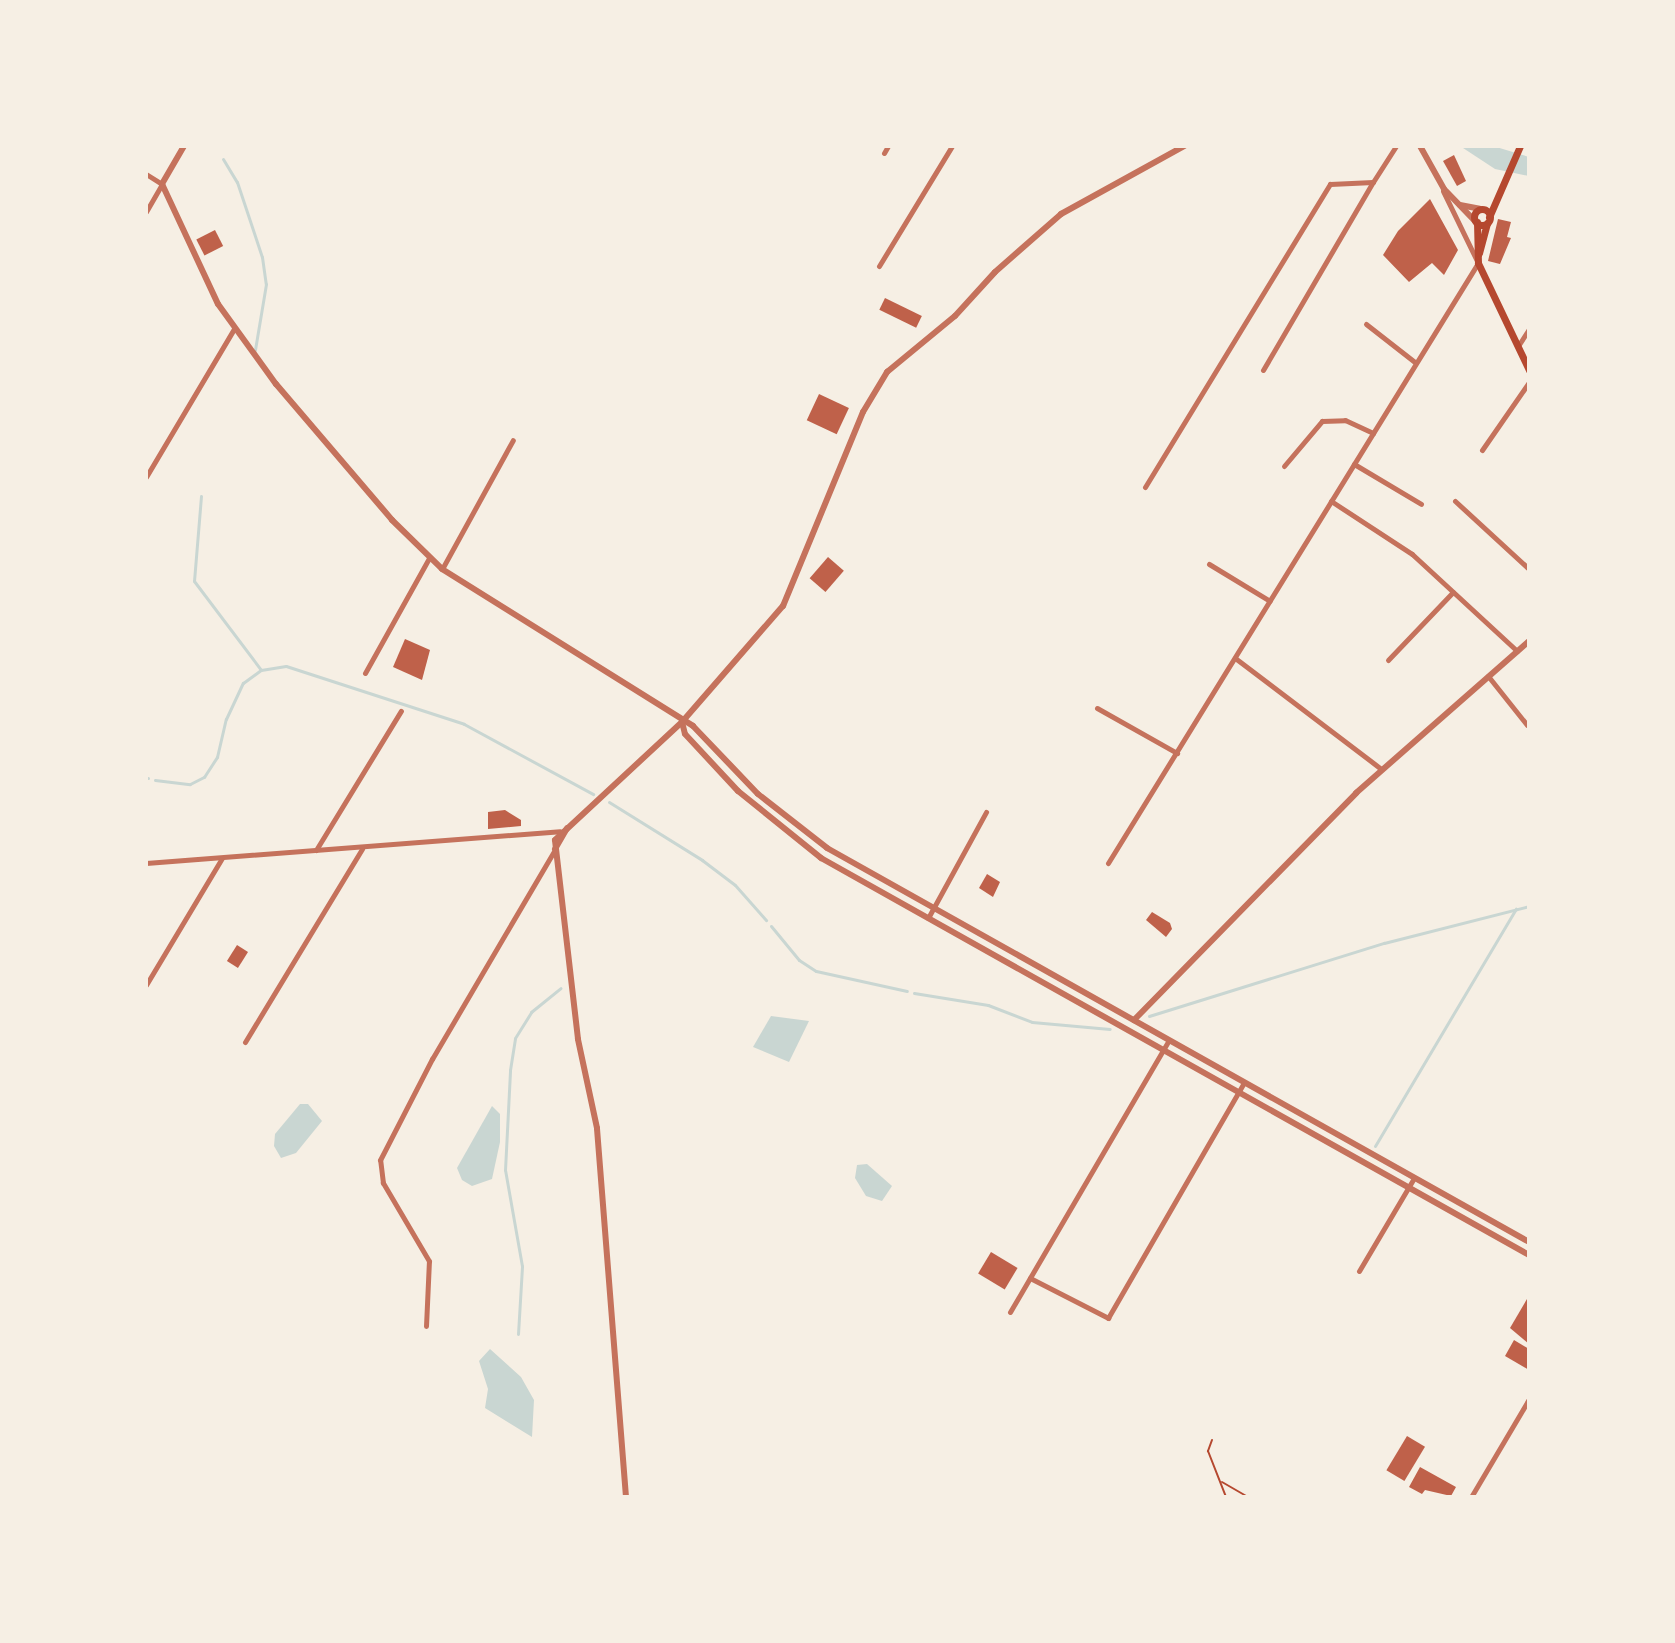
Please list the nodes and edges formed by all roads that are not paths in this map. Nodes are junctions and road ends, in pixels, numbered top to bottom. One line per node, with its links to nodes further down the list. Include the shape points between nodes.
1 (184, 146): 12 (street)
2 (888, 146): 8 (street)
3 (952, 146): 20 (street)
4 (1184, 146): 53 (street, via 1061,214 1001,266 955,316 887,372 863,412 783,606)
5 (1396, 146): 10 (street)
6 (1420, 146): 11 (street)
7 (1519, 149): 13 (main road)
8 (884, 153)
9 (146, 174): 12 (street)
10 (1373, 182): 26 (street); 35 (street, via 1330,184)
11 (1439, 183): 14 (street); 19 (street)
12 (162, 184): 16 (street); 22 (street)
13 (1502, 188): 15 (main road); 17 (main road)
14 (1457, 204): 15 (street); 18 (street)
15 (1481, 209): 17 (main road); 18 (main road)
16 (146, 212)
17 (1488, 219): 18 (main road); 19 (main road)
18 (1476, 222): 19 (main road)
19 (1478, 263): 24 (main road); 25 (street)
20 (879, 266)
21 (1366, 324): 25 (street)
22 (234, 329): 34 (street); 39 (street)
23 (1529, 329): 24 (street)
24 (1518, 347): 27 (main road)
25 (1416, 363): 29 (street)
26 (1263, 370)
27 (1529, 370)
28 (1529, 382): 31 (street)
29 (1373, 433): 32 (street); 33 (street, via 1345,420 1322,421)
30 (513, 440): 41 (street)
31 (1482, 450)
32 (1354, 464): 36 (street); 38 (street)
33 (1284, 466)
34 (146, 477)
35 (1145, 487)
36 (1331, 501): 43 (street, via 1402,546); 44 (street)
37 (1455, 501): 42 (street)
38 (1421, 504)
39 (429, 558): 41 (street); 49 (street)
40 (1209, 564): 44 (street)
41 (442, 569): 53 (street, via 650,696)
42 (1529, 569)
43 (1453, 592): 46 (street); 48 (street)
44 (1270, 601): 47 (street)
45 (1529, 641): 46 (street)
46 (1517, 651): 50 (street)
47 (1235, 658): 55 (street); 56 (street)
48 (1388, 660)
49 (365, 673)
50 (1488, 676): 54 (street); 56 (street)
51 (1097, 708): 55 (street)
52 (401, 711): 62 (street)
53 (682, 722): 58 (street); 60 (street, via 693,726 773,808); 64 (street, via 685,734 738,791)
54 (1527, 725)
55 (1177, 753): 66 (street)
56 (1381, 769): 72 (street)
57 (986, 812): 67 (street)
58 (564, 829): 59 (street); 61 (street)
59 (363, 848): 62 (street); 75 (street)
60 (827, 848): 64 (street); 67 (street)
61 (555, 849): 88 (street, via 432,1059 380,1160 383,1183 429,1261); 90 (street, via 577,1029 599,1142)
62 (316, 851): 63 (street)
63 (223, 858): 65 (street); 71 (street)
64 (821, 858): 68 (street)
65 (146, 863)
66 (1108, 863)
67 (934, 908): 68 (street); 69 (street)
68 (928, 918): 70 (street)
69 (1043, 970): 70 (street); 72 (street)
70 (1037, 980): 73 (street)
71 (146, 985)
72 (1134, 1020): 73 (street); 74 (street)
73 (1125, 1029): 76 (street)
74 (1169, 1040): 76 (street); 77 (street)
75 (245, 1042)
76 (1164, 1050): 78 (street); 86 (street)
77 (1244, 1082): 78 (street); 79 (street)
78 (1239, 1092): 80 (street); 86 (street, via 1105,1319)
79 (1414, 1178): 80 (street); 81 (street)
80 (1408, 1187): 83 (street); 85 (street)
81 (1516, 1235): 82 (street); 83 (street)
82 (1529, 1242)
83 (1510, 1244): 84 (street)
84 (1529, 1255)
85 (1359, 1271)
86 (1030, 1278): 87 (street)
87 (1010, 1312)
88 (426, 1326)
89 (1529, 1399): 93 (street)
90 (626, 1497)
91 (1361, 1497): 92 (street)
92 (1393, 1497)
93 (1471, 1497)

